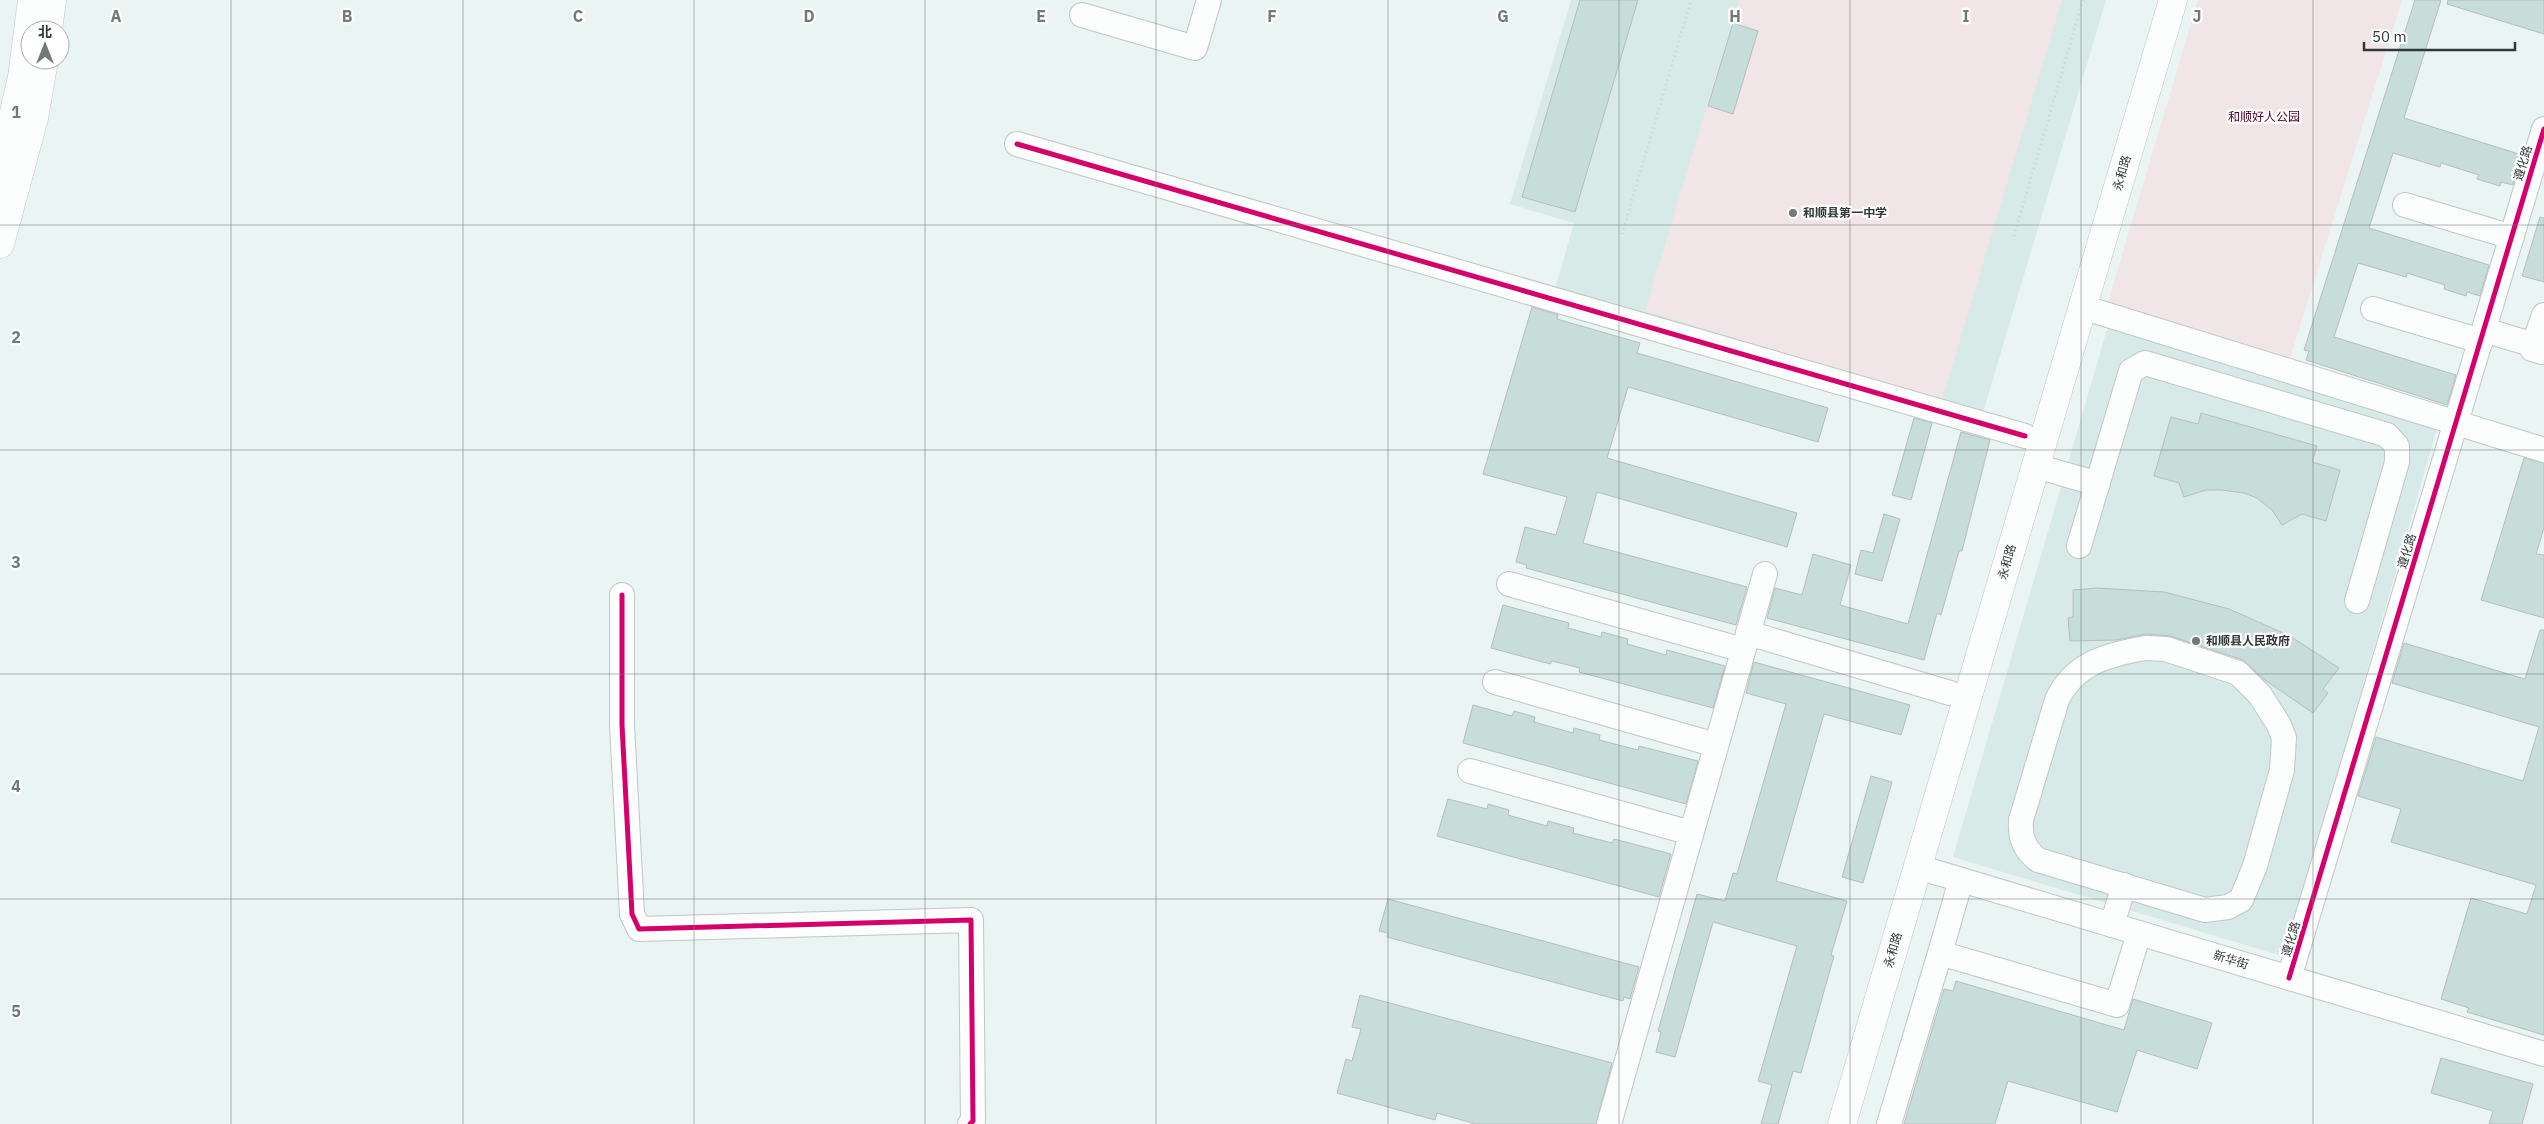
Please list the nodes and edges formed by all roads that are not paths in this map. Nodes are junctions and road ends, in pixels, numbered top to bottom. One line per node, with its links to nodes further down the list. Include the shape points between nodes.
1 (32, 0): 11 (main road, via 22,77)
2 (52, 0): 7 (main road)
3 (1209, 0): 6 (street, via 1195,48)
4 (2154, 0): 21 (main road, 永和路)
5 (2173, 0): 15 (main road, 永和路)
6 (1082, 15)
7 (49, 20)
8 (42, 70): 14 (main road, via 32,126)
9 (2544, 129): 13 (street, 遵化路)
10 (1017, 144): 21 (street)
11 (0, 175)
12 (2405, 205): 13 (street)
13 (2512, 237): 18 (street, 遵化路)
14 (0, 244)
15 (2082, 308): 20 (street); 23 (main road, 永和路)
16 (2373, 309): 18 (street)
17 (2544, 315): 19 (street)
18 (2482, 336): 19 (street); 20 (street, 遵化路)
19 (2539, 349)
20 (2456, 423): 22 (street); 42 (street, 遵化路)
21 (2026, 436): 32 (main road, 永和路)
22 (2544, 450)
23 (2036, 466): 24 (street); 36 (main road, 永和路)
24 (2098, 484): 25 (street); 29 (street, via 2131,371 2145,362 2387,435 2397,446 2397,462)
25 (2079, 546)
26 (1765, 574): 30 (street)
27 (1509, 584): 30 (street)
28 (622, 595): 44 (street, via 622,726 632,914 639,929 971,920 974,1121)
29 (2357, 602)
30 (1746, 641): 32 (street); 33 (street)
31 (1495, 682): 33 (street)
32 (1950, 693): 46 (main road, 永和路)
33 (1716, 745): 35 (street)
34 (1470, 770): 35 (street)
35 (1691, 833): 45 (street)
36 (1918, 867): 37 (street, 新华街); 47 (main road, 永和路)
37 (1961, 880): 39 (street, 新华街); 41 (street)
38 (2124, 886): 38 (street, via 2205,910 2228,907 2241,900 2255,866 2285,751 2279,725 2260,695 2238,673 2166,649 2146,648 2127,651 2082,668 2063,686 2021,820 2024,846 2038,860); 39 (street)
39 (2112, 925): 40 (street, 新华街)
40 (2139, 933): 41 (street, via 2118,1005); 42 (street, 新华街)
41 (1940, 953): 48 (street)
42 (2289, 978): 43 (street, 新华街)
43 (2544, 1054)
44 (970, 1124)
45 (1609, 1124)
46 (1823, 1124)
47 (1842, 1124)
48 (1889, 1124)

